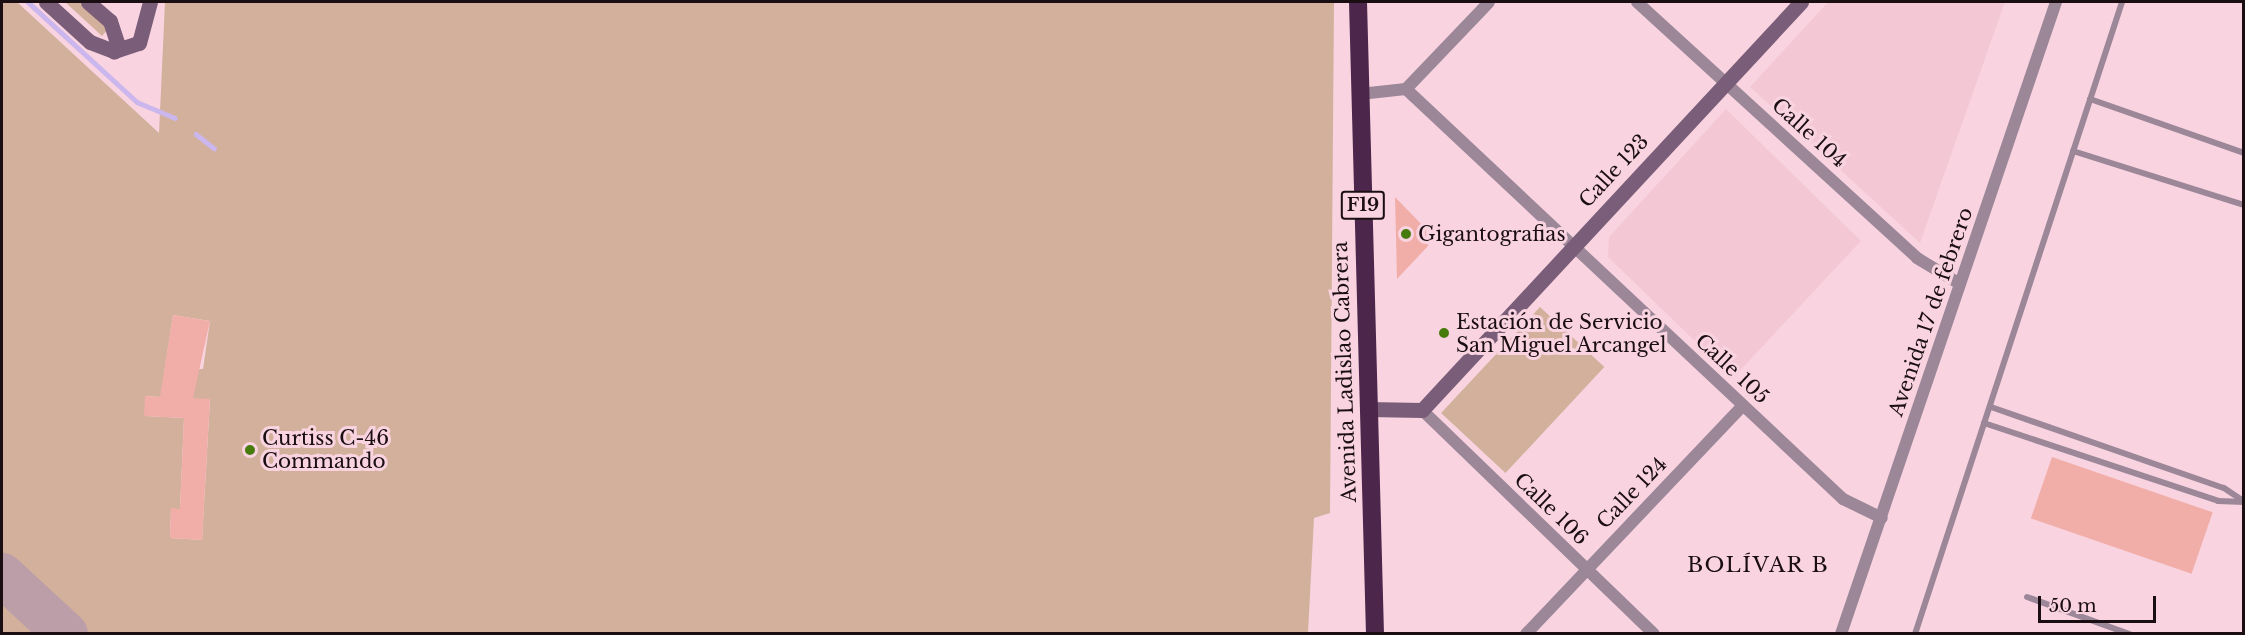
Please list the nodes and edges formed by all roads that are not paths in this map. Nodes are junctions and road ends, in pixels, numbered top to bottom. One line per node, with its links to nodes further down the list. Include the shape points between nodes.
1 (46, 2): 10 (street, via 90,42)
2 (88, 2): 10 (street, via 110,21 117,43)
3 (150, 2): 10 (street, via 139,43)
4 (1358, 2): 13 (highway, Avenida Ladislao Cabrera / F19)
5 (1489, 2): 12 (street)
6 (1637, 2): 11 (street, Calle 104)
7 (1801, 2): 11 (street, Calle 123)
8 (2056, 2): 19 (street, Avenida 17 de febrero)
9 (2122, 2): 14 (lane)
10 (114, 51)
11 (1725, 82): 18 (street, Calle 123); 19 (street, Calle 104, via 1917,258)
12 (1406, 89): 13 (street); 18 (street, Calle 105)
13 (1360, 94): 22 (highway, Avenida Ladislao Cabrera / F19)
14 (2090, 99): 15 (lane); 16 (lane)
15 (2073, 151): 17 (lane); 21 (lane)
16 (2244, 153)
17 (2244, 205)
18 (1571, 247): 20 (street, Calle 105); 23 (street, Calle 123)
19 (1960, 284): 26 (street, Avenida 17 de febrero)
20 (1743, 405): 26 (street, Calle 105, via 1844,500); 27 (street, Calle 124)
21 (1991, 407): 24 (lane); 25 (lane, via 2224,488)
22 (1368, 409): 23 (street); 29 (highway, Avenida Ladislao Cabrera / F19)
23 (1422, 410): 27 (street, Calle 106)
24 (1984, 423): 25 (lane, via 2218,501); 33 (lane)
25 (2244, 501)
26 (1882, 518): 32 (street, Avenida 17 de febrero)
27 (1586, 570): 30 (street, Calle 124); 31 (street, Calle 106)
28 (2027, 597): 34 (lane)
29 (1375, 633)
30 (1526, 633)
31 (1654, 633)
32 (1841, 633)
33 (1915, 633)
34 (2129, 633)

